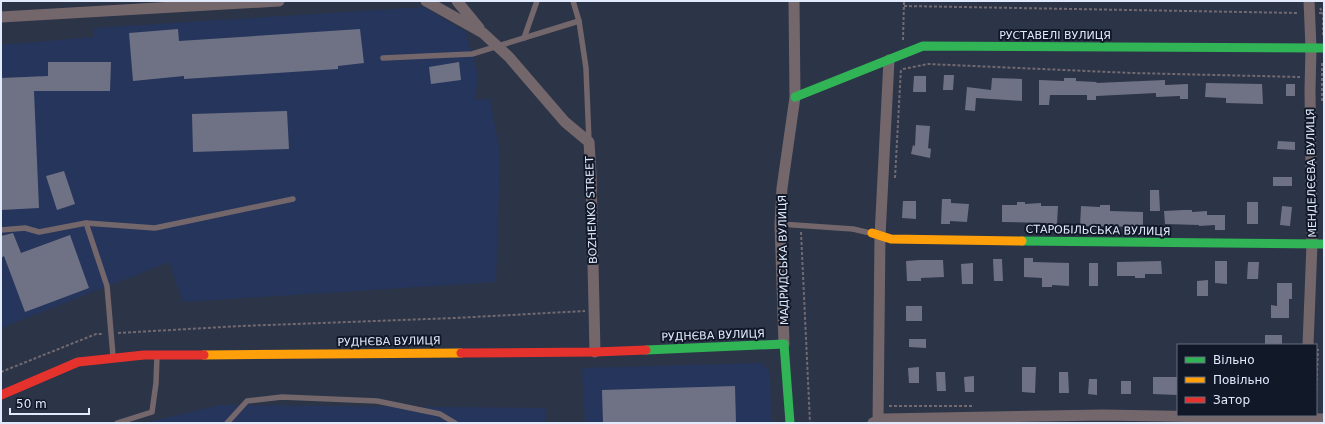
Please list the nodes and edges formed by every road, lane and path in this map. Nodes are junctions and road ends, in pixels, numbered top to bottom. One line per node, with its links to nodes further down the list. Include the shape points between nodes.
1 (279, 1): 12 (street)
2 (426, 1): 14 (street, BOZHENKO STREET)
3 (457, 1): 14 (street)
4 (537, 1): 15 (lane)
5 (573, 1): 13 (lane)
6 (794, 1): 24 (street, МАДРИДСЬКА ВУЛИЦЯ)
7 (904, 1): 10 (path)
8 (1309, 1): 11 (street, МЕНДЕЛЄЄВА ВУЛИЦЯ)
9 (1320, 1): 18 (path, via 1323,13)
10 (904, 6): 11 (path); 19 (path)
11 (1309, 13): 17 (street, МЕНДЕЛЄЄВА ВУЛИЦЯ)
12 (1, 17)
13 (579, 21): 15 (lane); 25 (lane, via 586,68)
14 (483, 33): 16 (street, BOZHENKO STREET)
15 (524, 38): 16 (lane)
16 (498, 46): 20 (lane, via 472,54); 25 (street, BOZHENKO STREET, via 565,122)
17 (1311, 48): 18 (street, РУСТАВЕЛІ ВУЛИЦЯ); 19 (street, РУСТАВЕЛІ ВУЛИЦЯ, via 924,46); 23 (street, МЕНДЕЛЄЄВА ВУЛИЦЯ)
18 (1323, 48)
19 (902, 55): 21 (street, РУСТАВЕЛІ ВУЛИЦЯ); 26 (path)
20 (383, 58)
21 (888, 60): 24 (street, РУСТАВЕЛІ ВУЛИЦЯ); 32 (street)
22 (902, 69): 23 (path, via 928,64)
23 (1310, 78): 33 (street, МЕНДЕЛЄЄВА ВУЛИЦЯ)
24 (795, 97): 29 (street, МАДРИДСЬКА ВУЛИЦЯ, via 782,188)
25 (589, 142): 35 (street, BOZHENKO STREET)
26 (895, 178)
27 (293, 199): 28 (lane, via 155,228)
28 (86, 223): 31 (lane, via 39,232 25,228); 36 (lane, via 107,286)
29 (780, 224): 30 (lane); 37 (street, МАДРИДСЬКА ВУЛИЦЯ)
30 (801, 225): 32 (lane, via 853,229); 51 (path)
31 (1, 230)
32 (876, 234): 33 (street, СТАРОБІЛЬСЬКА ВУЛИЦЯ, via 891,239); 46 (street)
33 (1312, 244): 34 (street, СТАРОБІЛЬСЬКА ВУЛИЦЯ); 38 (street, МЕНДЕЛЄЄВА ВУЛИЦЯ)
34 (1324, 244)
35 (594, 310): 36 (path); 39 (street, BOZHENKO STREET)
36 (111, 333): 41 (lane); 42 (path, via 96,334)
37 (784, 344): 39 (street, РУДНЄВА ВУЛИЦЯ); 50 (street, МАДРИДСЬКА ВУЛИЦЯ)
38 (1308, 344)
39 (595, 352): 40 (street, РУДНЄВА ВУЛИЦЯ)
40 (157, 355): 41 (street, РУДНЄВА ВУЛИЦЯ); 47 (lane, via 152,412)
41 (114, 359): 43 (street, РУДНЄВА ВУЛИЦЯ, via 78,362)
42 (1, 372)
43 (1, 395)
44 (1324, 418): 45 (street)
45 (1305, 419): 46 (street, via 1102,415 884,419)
46 (876, 422)
47 (117, 423)
48 (227, 423): 49 (lane, via 247,401 282,397 378,401 440,414)
49 (455, 423)
50 (790, 423)
51 (810, 423)

